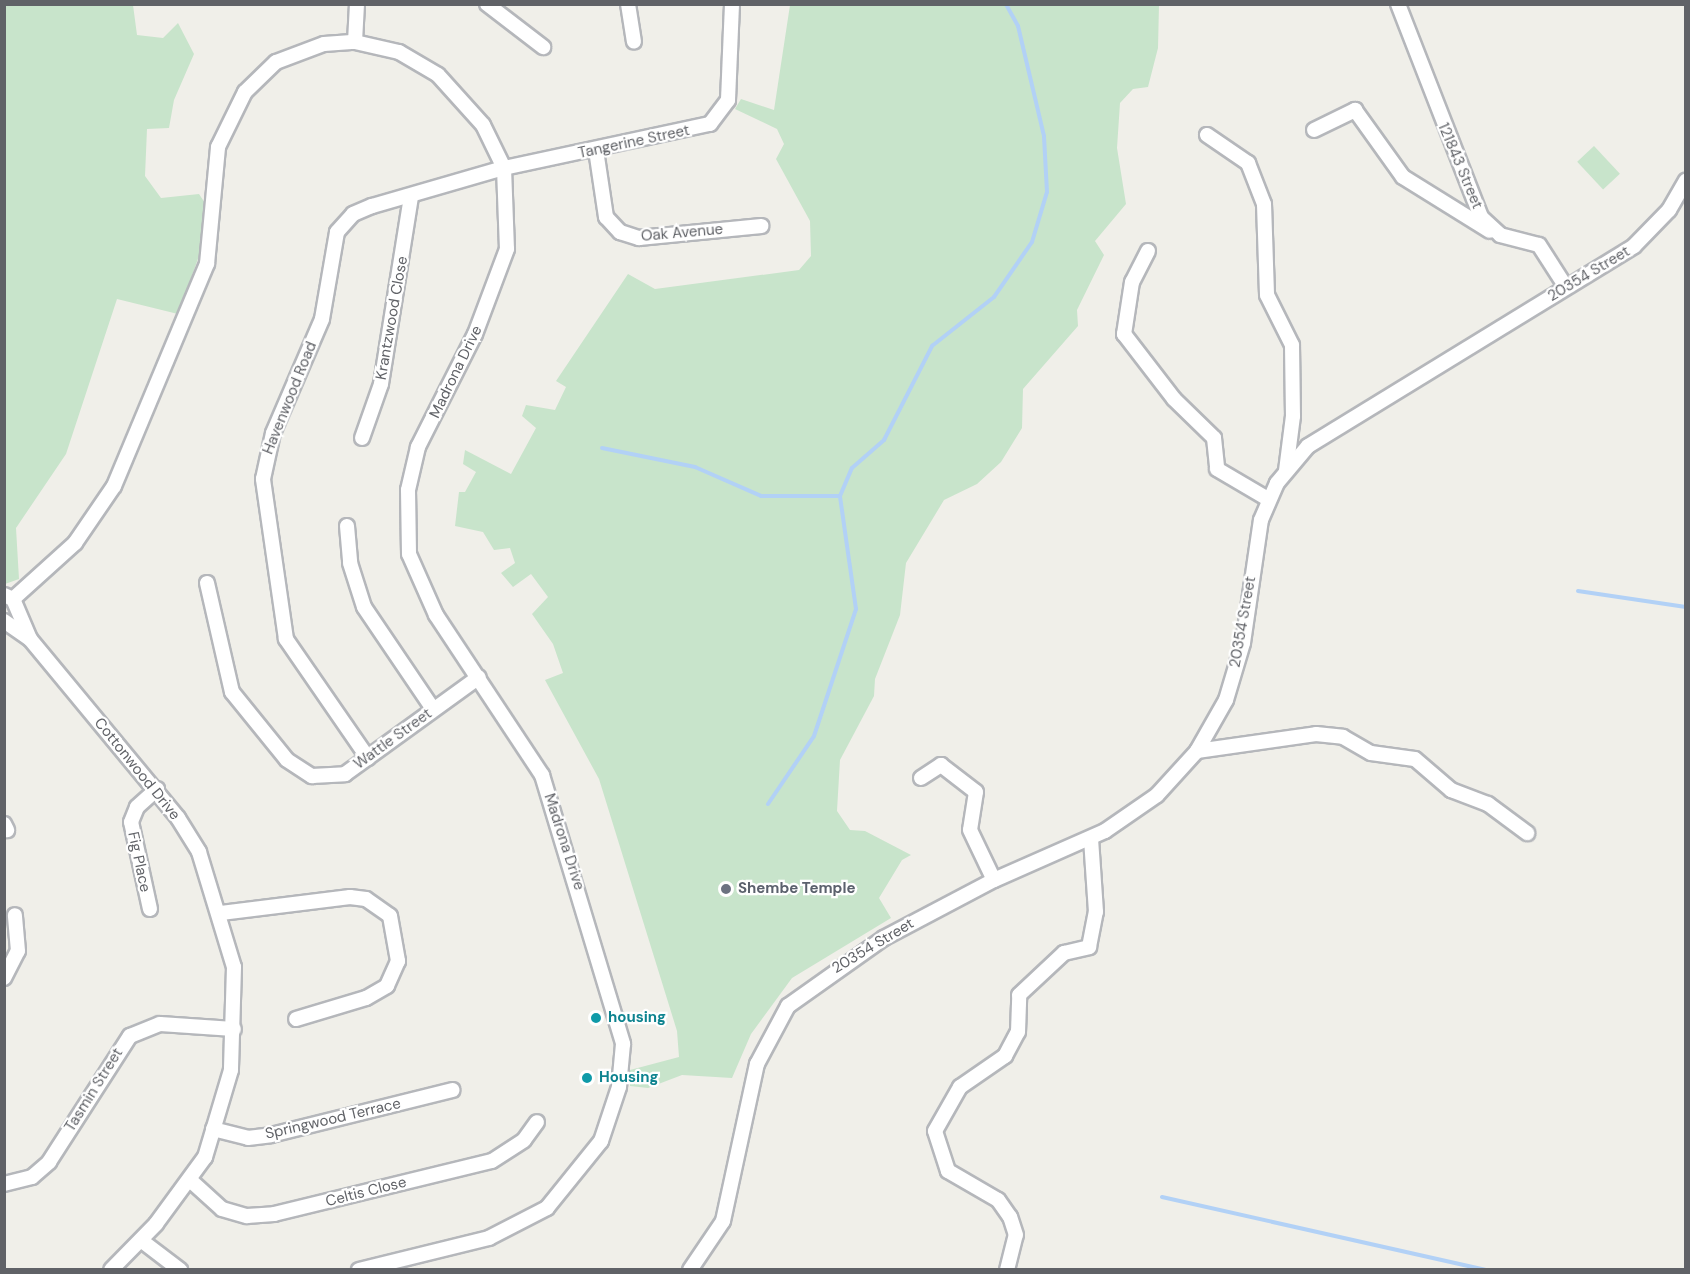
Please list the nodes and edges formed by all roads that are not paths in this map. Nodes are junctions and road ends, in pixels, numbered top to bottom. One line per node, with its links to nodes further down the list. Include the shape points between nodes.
1 (357, 4): 6 (street)
2 (487, 4): 8 (street)
3 (628, 4): 7 (street)
4 (732, 4): 11 (street, Tangerine Street, via 731,82 718,117 700,129)
5 (1398, 4): 16 (street, 121843 Street, via 1424,62 1448,141 1481,217)
6 (355, 42): 12 (street, Madrona Drive, via 399,52 438,75 483,124); 24 (street, Madrona Drive, via 324,44 287,56 256,79 235,107 218,147 207,264 114,486 75,543)
7 (634, 42)
8 (543, 46)
9 (1314, 130): 16 (street, via 1355,110 1403,177 1479,227)
10 (1207, 135): 20 (street, via 1248,163 1264,204 1268,295 1292,345 1293,416)
11 (596, 150): 12 (street, Tangerine Street); 15 (street, Oak Avenue, via 606,217 620,232 639,238)
12 (504, 168): 14 (street, Havenwood Road); 27 (street, Madrona Drive, via 507,249 502,271 418,447 406,525 420,586)
13 (1686, 180): 18 (street, 20354 Street, via 1653,229)
14 (411, 196): 19 (street, Krantzwood Close, via 381,384); 30 (street, Havenwood Road, via 353,214 337,232 322,319 265,459 286,639)
15 (761, 226)
16 (1495, 232): 18 (street, via 1539,245)
17 (1148, 251): 21 (street, via 1132,282 1124,334 1174,399 1214,438 1217,469)
18 (1566, 287): 20 (street, 20354 Street, via 1336,426 1308,446)
19 (362, 438)
20 (1286, 471): 21 (street, 20354 Street)
21 (1268, 499): 29 (street, 20354 Street, via 1237,665)
22 (347, 526): 28 (street, via 350,563 364,606)
23 (207, 583): 30 (street, Wattle Street, via 232,692 287,760 325,777 345,774)
24 (12, 601): 25 (street, Madrona Drive); 26 (street, Cottonwood Drive)
25 (4, 621): 26 (street, Cottonwood Drive)
26 (30, 639): 32 (street, Cottonwood Drive)
27 (479, 677): 28 (street, Wattle Street); 50 (street, Madrona Drive, via 542,775 615,1004 622,1044 618,1087 601,1141 547,1208 489,1238)
28 (433, 709): 30 (street, Wattle Street)
29 (1197, 751): 33 (street, via 1305,735 1344,737 1371,753 1415,759 1445,786 1488,804); 34 (street, 20354 Street, via 1143,806)
30 (368, 758)
31 (921, 778): 35 (street, via 941,765 976,792 970,830)
32 (157, 789): 36 (street, Fig Place, via 137,807 131,830); 37 (street, Cottonwood Drive, via 199,852)
33 (1527, 833)
34 (1091, 838): 35 (street, 20354 Street); 52 (street, via 1096,912 1089,947 1064,953 1019,995 1018,1032 1005,1056 960,1087 935,1131 948,1171 998,1200 1010,1217 1016,1235)
35 (994, 880): 51 (street, 20354 Street, via 854,956 788,1006 757,1064 723,1221)
36 (150, 909)
37 (221, 913): 40 (street, via 350,897 374,903 390,916 398,961 387,986 366,999); 41 (street, Cottonwood Drive, via 234,967)
38 (15, 915): 39 (street, via 18,951)
39 (4, 978)
40 (296, 1019)
41 (234, 1029): 44 (street, Cottonwood Drive, via 231,1071); 46 (street, Tasmin Street, via 160,1024 130,1036 49,1162 32,1177)
42 (453, 1090): 44 (street, Springwood Terrace, via 271,1135 248,1138)
43 (537, 1122): 45 (street, Celtis Close, via 524,1140 492,1161 274,1214 247,1216 222,1209)
44 (213, 1129): 45 (street, Cottonwood Drive)
45 (190, 1180): 47 (street, Cottonwood Drive)
46 (4, 1184)
47 (142, 1241): 48 (street, Cottonwood Drive); 49 (street)
48 (111, 1269)
49 (180, 1269)
50 (359, 1269)
51 (694, 1269)
52 (1007, 1269)

